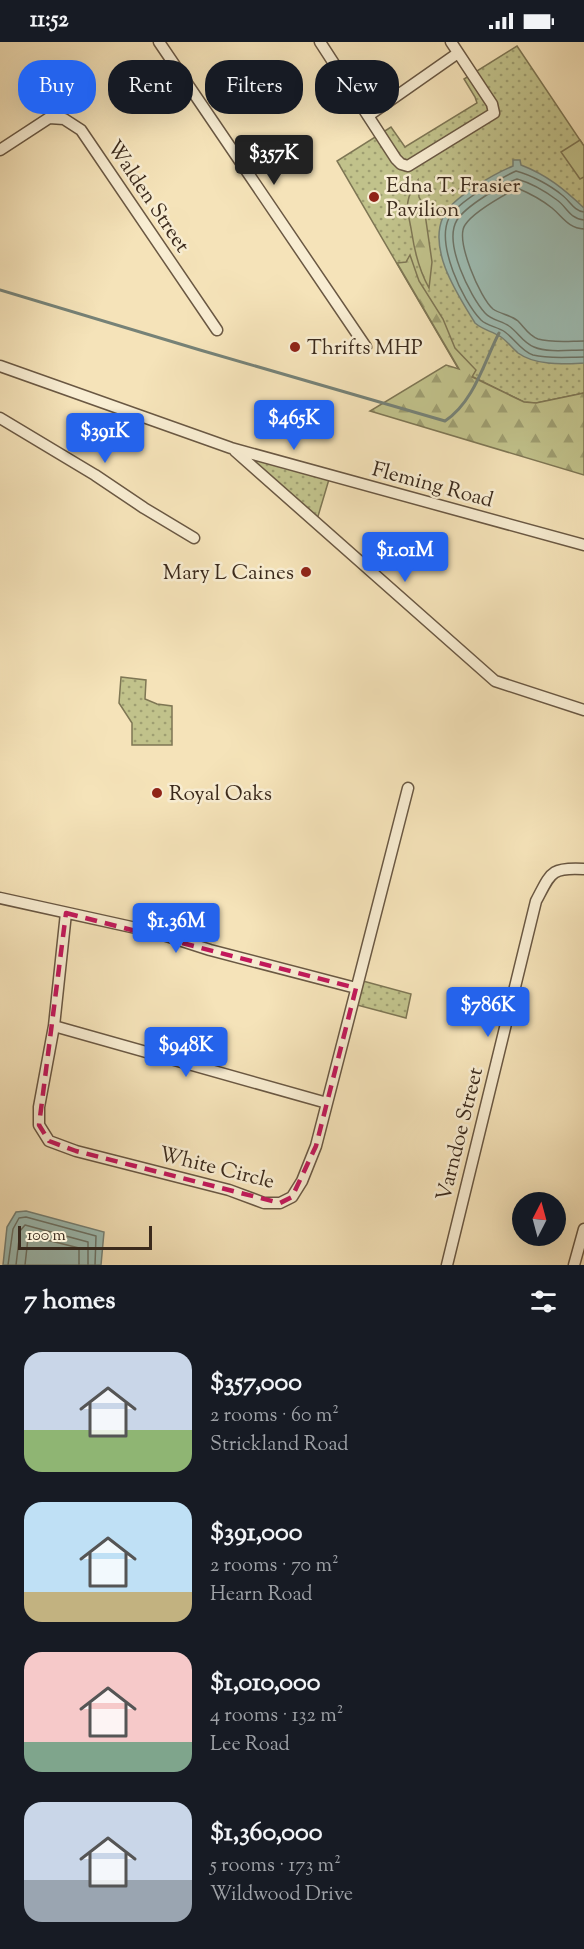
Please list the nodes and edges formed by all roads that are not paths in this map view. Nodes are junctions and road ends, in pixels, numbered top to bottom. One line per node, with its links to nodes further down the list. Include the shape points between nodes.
1 (159, 42): 8 (street)
2 (320, 42): 5 (street)
3 (451, 42): 4 (street)
4 (458, 53): 5 (street); 5 (street, via 492,104 492,114 408,166 399,162)
5 (368, 116)
6 (0, 150): 7 (street, Walden Street, via 49,118 64,119 81,130)
7 (217, 330)
8 (366, 347)
9 (0, 366): 11 (street, Fleming Road)
10 (0, 418): 12 (street)
11 (231, 448): 13 (street, Fleming Road); 14 (street, via 495,681)
12 (194, 538)
13 (584, 545)
14 (584, 710)
15 (408, 788): 19 (street, White Circle)
16 (584, 868): 23 (street, Varndoe Street, via 563,867 550,876 536,901)
17 (0, 898): 18 (street)
18 (66, 913): 19 (street, via 154,932); 20 (street, White Circle)
19 (356, 988): 21 (street, White Circle)
20 (54, 1026): 21 (street); 21 (street, White Circle, via 39,1125 49,1141 76,1151 229,1190 264,1203 280,1203 292,1197 302,1181)
21 (327, 1103)
22 (584, 1229): 24 (street)
23 (447, 1265)
24 (574, 1265)

